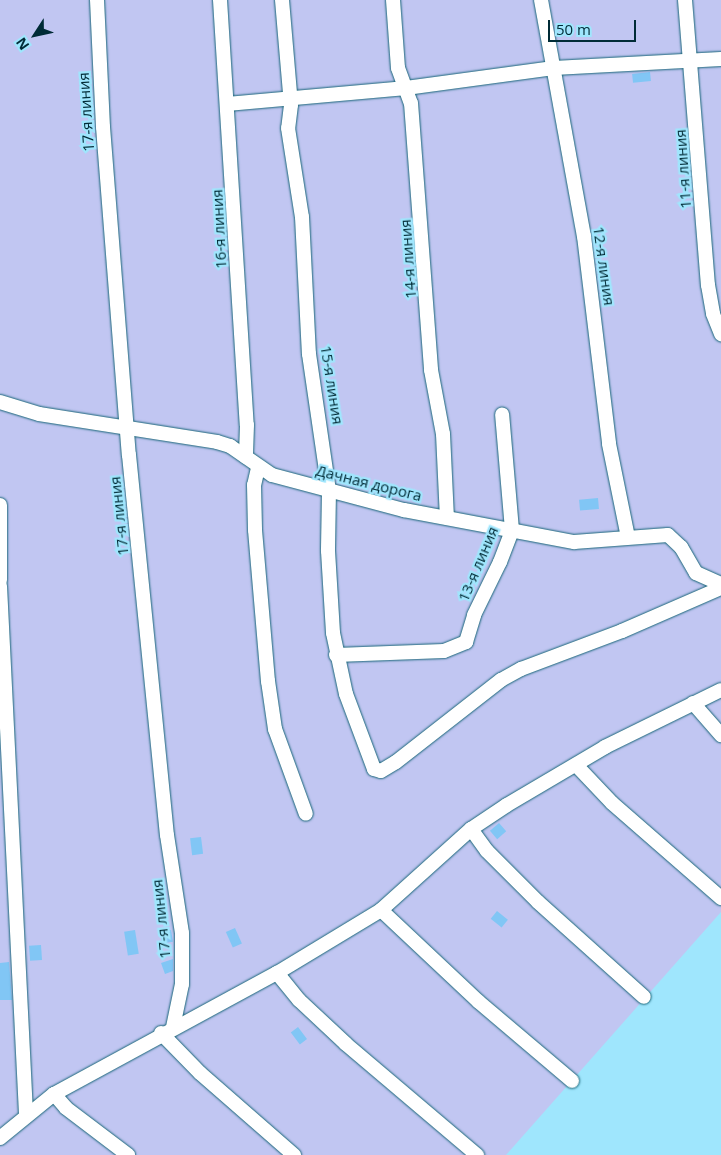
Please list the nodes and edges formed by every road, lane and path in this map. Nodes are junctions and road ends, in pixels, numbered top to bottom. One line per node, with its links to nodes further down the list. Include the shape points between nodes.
1 (97, 0): 16 (street, 17-я линия, via 103,127)
2 (220, 0): 12 (street, 16-я линия)
3 (282, 0): 11 (street, 15-я линия)
4 (393, 0): 10 (street, 14-я линия, via 398,68)
5 (541, 0): 9 (street, 12-я линия)
6 (685, 0): 8 (street, 11-я линия)
7 (721, 59): 8 (street)
8 (692, 61): 9 (street); 13 (street, 11-я линия, via 708,284 713,314)
9 (554, 68): 10 (street); 23 (street, 12-я линия, via 591,281 609,444)
10 (406, 88): 11 (street); 21 (street, 14-я линия, via 411,103 425,256 431,370 443,434)
11 (290, 97): 12 (street); 19 (street, 15-я линия, via 288,128 302,217 309,354)
12 (227, 104): 17 (street, 16-я линия, via 247,425)
13 (721, 334)
14 (0, 402): 16 (street, Дачная дорога, via 39,414)
15 (502, 414): 22 (street, 13-я линия)
16 (128, 428): 17 (street, Дачная дорога, via 217,442); 39 (street, 17-я линия, via 165,816 182,933 182,984)
17 (246, 457): 18 (street, Дачная дорога)
18 (258, 468): 19 (street, Дачная дорога); 33 (street, via 254,485 255,530 268,681 275,729)
19 (330, 491): 21 (street, Дачная дорога); 28 (street, 15-я линия, via 328,550)
20 (0, 505): 24 (street)
21 (446, 518): 22 (street, Дачная дорога)
22 (512, 530): 23 (street, Дачная дорога, via 574,542); 28 (street, 13-я линия, via 474,615 466,642 444,651)
23 (628, 537): 25 (street, Дачная дорога, via 668,535 681,546 696,573)
24 (0, 580)
25 (721, 584)
26 (0, 586): 42 (street)
27 (721, 588): 28 (street, 15-я линия, via 500,680 396,762 381,770 374,769 361,740)
28 (336, 655)
29 (721, 690): 30 (street)
30 (693, 703): 31 (street); 32 (street)
31 (721, 735)
32 (576, 765): 34 (street); 35 (street, via 612,804)
33 (306, 814)
34 (471, 829): 36 (street); 38 (street, via 479,842 538,902)
35 (721, 898)
36 (381, 910): 37 (street); 40 (street, via 479,1002)
37 (277, 973): 39 (street); 46 (street, via 299,1000 346,1044)
38 (644, 997)
39 (167, 1030): 41 (street); 45 (street, via 200,1073)
40 (572, 1081)
41 (54, 1094): 42 (street); 44 (street, via 66,1108)
42 (26, 1114): 43 (street)
43 (0, 1138)
44 (128, 1155)
45 (294, 1155)
46 (477, 1155)

